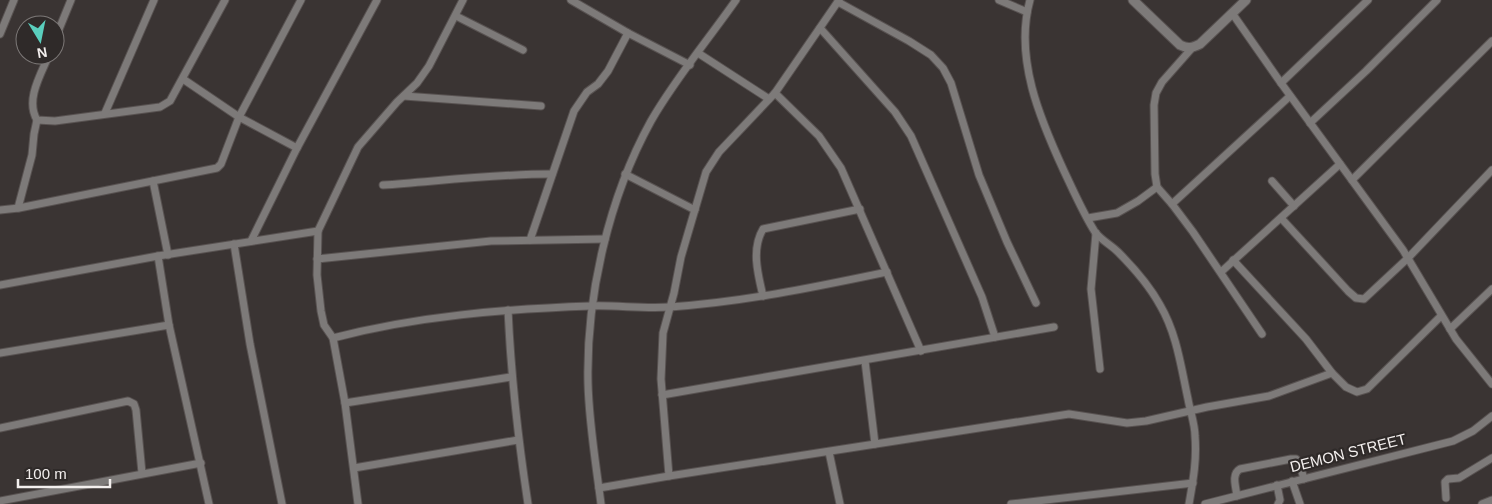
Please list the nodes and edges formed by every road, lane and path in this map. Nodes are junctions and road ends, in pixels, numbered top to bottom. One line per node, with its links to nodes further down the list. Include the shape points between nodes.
1 (14, 0): 23 (street)
2 (72, 0): 19 (street)
3 (154, 0): 37 (street)
4 (225, 0): 30 (street)
5 (301, 0): 38 (street)
6 (377, 0): 41 (street)
7 (463, 0): 20 (street)
8 (571, 0): 22 (street)
9 (736, 0): 27 (street)
10 (999, 0): 17 (street)
11 (1030, 0): 17 (street)
12 (1133, 0): 25 (street, via 1180,45)
13 (1246, 0): 18 (street)
14 (1368, 0): 31 (street)
15 (1437, 0): 40 (street)
16 (839, 1): 21 (street); 75 (street, via 931,55 942,68 951,83 980,175)
17 (1027, 12): 57 (street, via 1026,44 1040,112)
18 (1232, 12): 25 (street); 31 (street)
19 (65, 16)
20 (456, 16): 26 (street); 33 (street, via 429,66)
21 (820, 28): 32 (street); 85 (street, via 895,112 911,136 982,297)
22 (628, 33): 29 (street); 44 (street, via 608,71 574,111)
23 (0, 34)
24 (1492, 41): 46 (street)
25 (1192, 48): 50 (street, via 1156,93)
26 (523, 50)
27 (698, 53): 29 (street); 35 (street)
28 (44, 65): 39 (street, via 32,102)
29 (690, 65): 45 (street, via 652,121)
30 (183, 79): 37 (street, via 166,105); 38 (street)
31 (1281, 83): 34 (street)
32 (775, 93): 35 (street); 54 (street, via 830,150 842,168)
33 (404, 96): 36 (street); 59 (street, via 358,147)
34 (1290, 96): 40 (street); 51 (street)
35 (769, 99): 56 (street, via 712,161)
36 (541, 106)
37 (105, 113): 39 (street, via 55,121)
38 (239, 117): 41 (street); 47 (street, via 216,168)
39 (37, 120): 53 (street)
40 (1310, 123): 42 (street)
41 (297, 148): 63 (street)
42 (1340, 164): 46 (street); 52 (street)
43 (1492, 170): 67 (street)
44 (552, 174): 49 (street, via 488,175); 62 (street)
45 (625, 174): 56 (street); 61 (street)
46 (1352, 180): 67 (street)
47 (153, 181): 53 (street); 65 (street)
48 (1272, 181): 52 (street)
49 (383, 185)
50 (1157, 187): 51 (street); 57 (street, via 1116,213)
51 (1172, 204): 71 (street)
52 (1294, 206): 58 (street)
53 (18, 208): 55 (street)
54 (860, 209): 70 (street); 74 (street, via 763,229 759,235 756,261)
55 (0, 210)
56 (695, 210): 77 (street)
57 (1088, 218): 60 (street)
58 (1281, 218): 67 (street, via 1360,300); 69 (street)
59 (318, 231): 63 (street); 68 (street)
60 (1096, 233): 89 (street, via 1091,289); 95 (street, via 1146,284 1168,319)
61 (605, 239): 62 (street); 76 (street)
62 (530, 240): 68 (street, via 465,243)
63 (251, 241): 64 (street)
64 (234, 244): 65 (street); 116 (street)
65 (168, 254): 66 (street)
66 (158, 256): 72 (street); 80 (street)
67 (1408, 258): 79 (street)
68 (317, 259): 84 (street, via 321,312)
69 (1234, 260): 71 (street); 90 (street, via 1306,339)
70 (887, 272): 74 (street); 86 (street)
71 (1221, 272): 83 (street)
72 (0, 285)
73 (1492, 289): 82 (street)
74 (763, 296): 77 (street)
75 (1036, 303)
76 (593, 306): 77 (street); 78 (street); 110 (street, via 588,384)
77 (669, 307): 93 (street, via 661,355)
78 (508, 310): 84 (street, via 414,320); 91 (street)
79 (1441, 316): 82 (street); 90 (street, via 1362,391 1351,390)
80 (169, 325): 87 (street); 102 (street)
81 (1054, 327): 85 (street)
82 (1450, 329): 92 (street, via 1476,366)
83 (1262, 334)
84 (332, 338): 94 (street)
85 (995, 338): 86 (street)
86 (921, 351): 88 (street)
87 (0, 353)
88 (865, 361): 93 (street); 99 (street)
89 (1100, 369)
90 (1332, 373): 95 (street, via 1269,396)
91 (511, 377): 94 (street); 98 (street)
92 (1491, 380)
93 (662, 395): 105 (street)
94 (345, 403): 103 (street)
95 (1190, 412): 99 (street, via 1127,423 1069,414); 107 (street, via 1195,434)
96 (1492, 416): 106 (street, DEMON STREET, via 1453,441)
97 (0, 428): 104 (street, via 128,401 136,410)
98 (518, 440): 103 (street); 118 (street)
99 (875, 444): 100 (street)
100 (829, 452): 105 (street); 120 (street)
101 (1492, 458): 112 (street, via 1459,478 1448,479 1445,482)
102 (201, 462): 104 (street); 115 (street)
103 (354, 468): 117 (street)
104 (142, 473): 114 (street)
105 (669, 476): 110 (street)
106 (1304, 479): 108 (street, DEMON STREET); 111 (street, via 1296,459 1240,469 1234,476)
107 (1193, 482): 121 (street); 122 (street)
108 (1292, 482): 109 (street, DEMON STREET); 125 (street)
109 (1278, 485): 111 (street, DEMON STREET); 124 (street)
110 (599, 488): 119 (street)
111 (1237, 496): 123 (street, DEMON STREET)
112 (1446, 498)
113 (1492, 500): 126 (street)
114 (0, 501)
115 (209, 504)
116 (282, 504)
117 (358, 504)
118 (528, 504)
119 (601, 504)
120 (840, 504)
121 (1011, 504)
122 (1189, 504)
123 (1206, 504)
124 (1278, 504)
125 (1300, 504)
126 (1482, 504)

